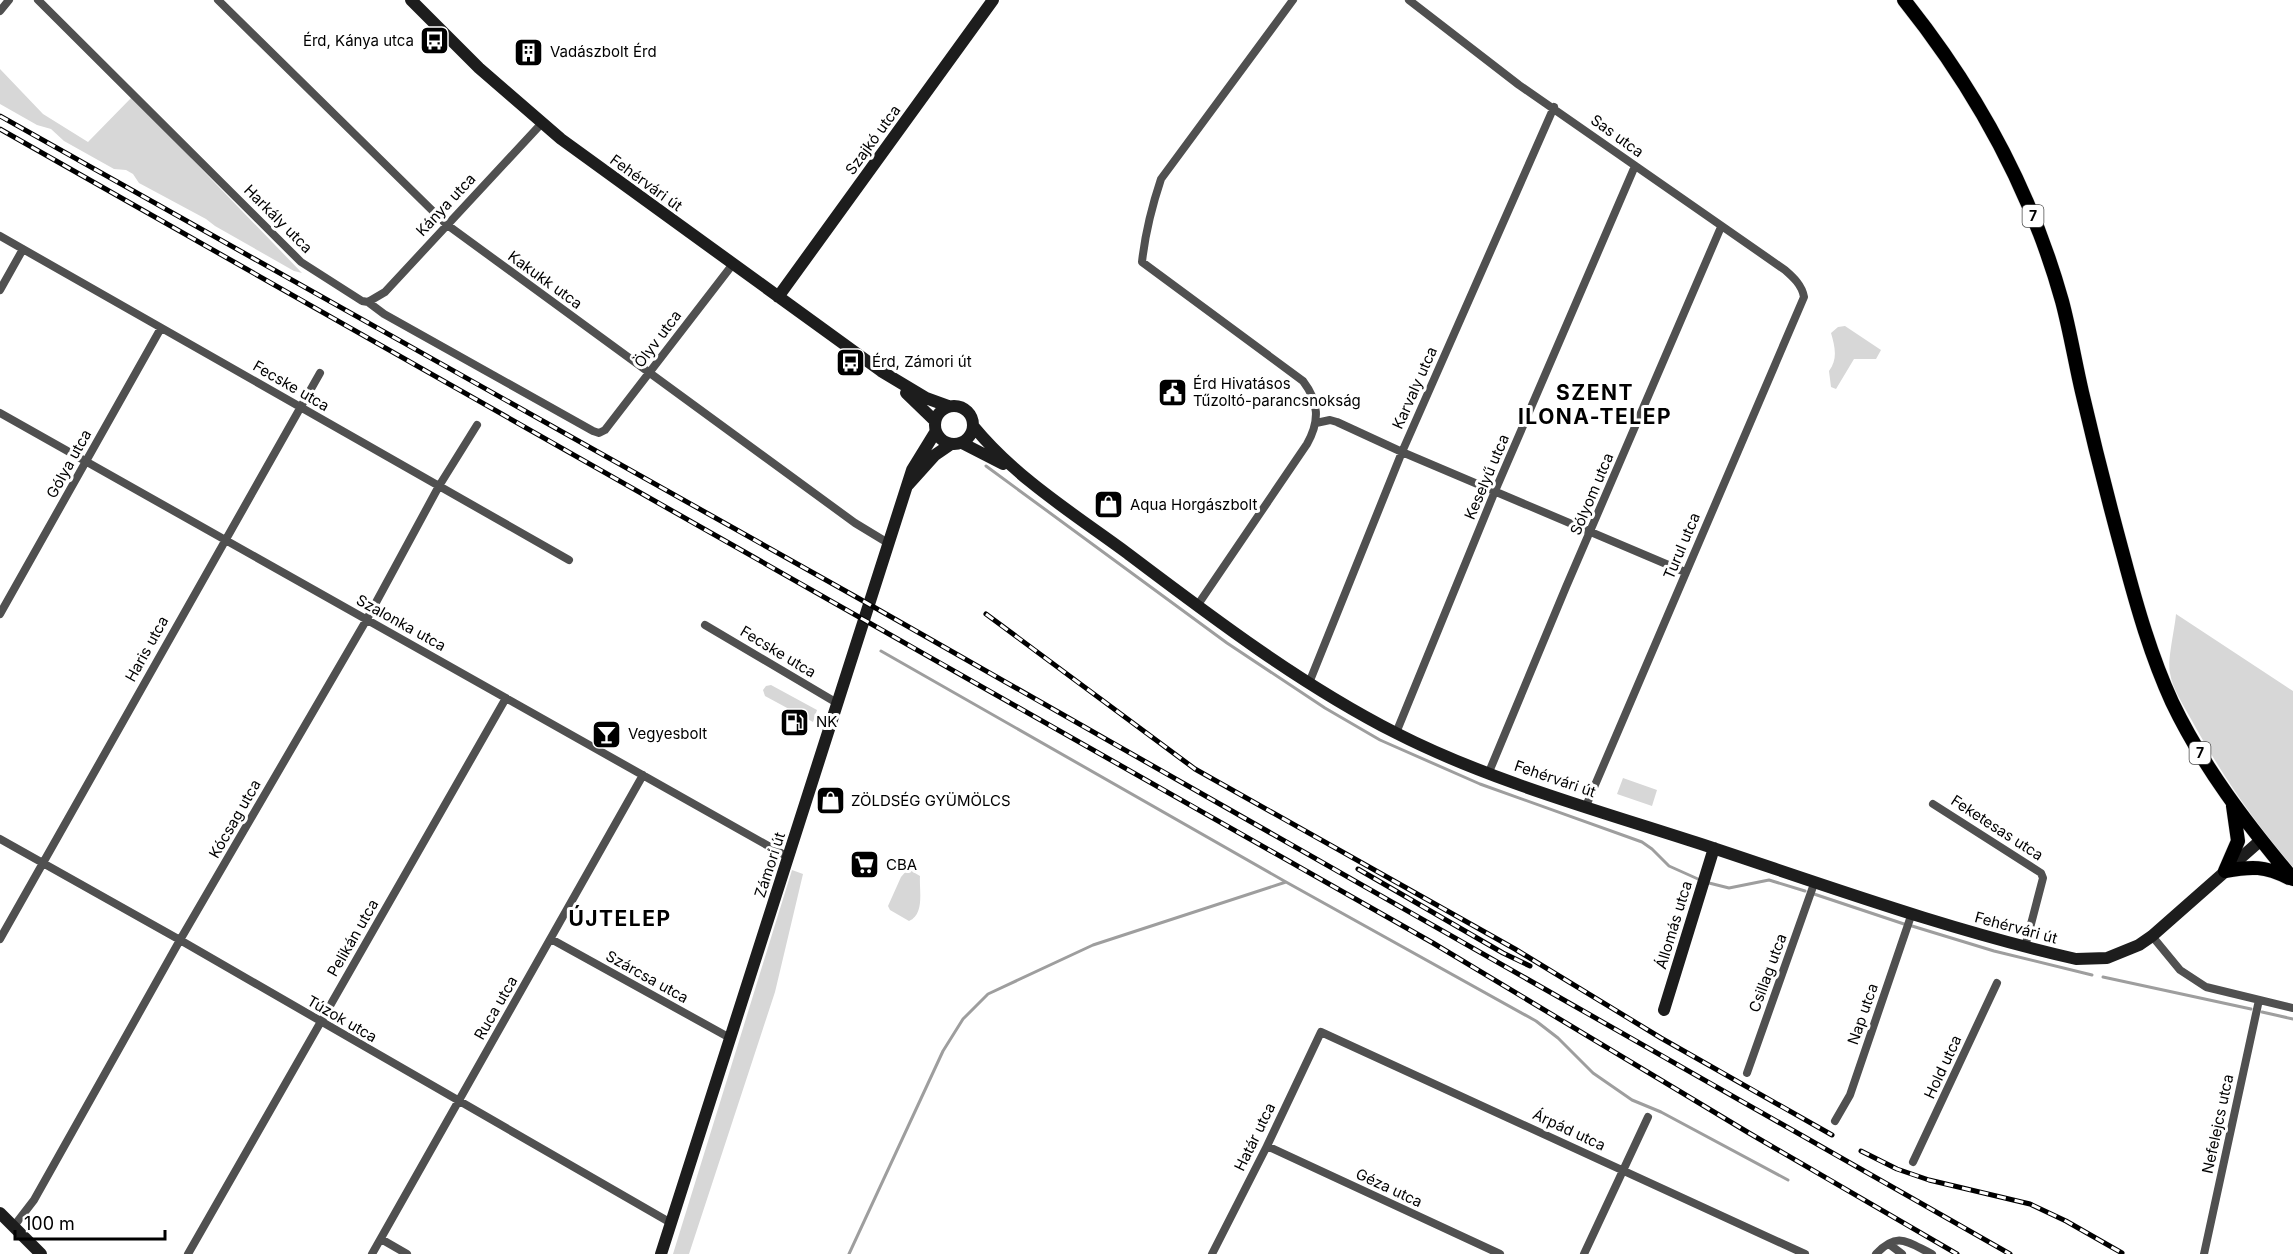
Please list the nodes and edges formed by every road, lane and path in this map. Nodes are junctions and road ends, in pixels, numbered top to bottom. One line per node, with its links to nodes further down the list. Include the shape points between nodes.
1 (9, 0): 9 (street)
2 (38, 0): 21 (street, Harkály utca, via 301,262)
3 (218, 0): 13 (street, Kakukk utca)
4 (411, 0): 11 (main road, Fehérvári út, via 478,68)
5 (993, 0): 19 (main road, Szajkó utca)
6 (1293, 0): 29 (street, via 1161,179 1142,262 1303,381 1315,400)
7 (1409, 0): 10 (street, Sas utca, via 1493,66)
8 (1904, 0): 56 (main road, 7, via 1940,45 1978,104 2028,202 2062,302 2138,611 2181,720)
9 (0, 11)
10 (1554, 107): 12 (street, Sas utca); 35 (street, Karvaly utca)
11 (542, 123): 13 (street, Kánya utca); 17 (main road, Fehérvári út)
12 (1635, 166): 14 (street, Sas utca); 40 (street, Keselyű utca)
13 (446, 224): 21 (street, Kánya utca, via 385,292); 25 (street, Kakukk utca)
14 (1721, 227): 20 (street, Sas utca, via 1785,270 1798,283); 41 (street, Sólyom utca)
15 (0, 237): 16 (street, Fecske utca)
16 (23, 249): 18 (street); 22 (street, Fecske utca)
17 (733, 264): 19 (main road, Fehérvári út); 25 (street, Ölyv utca)
18 (0, 290)
19 (778, 297): 23 (main road, Fehérvári út)
20 (1804, 297): 45 (street, Turul utca)
21 (368, 302): 33 (street, Harkály utca, via 593,432)
22 (161, 328): 26 (street, Fecske utca); 36 (street, Gólya utca)
23 (881, 371): 27 (main road, Fehérvári út, via 926,398); 31 (main road, Fehérvári út, via 922,406)
24 (320, 374): 26 (street, Haris utca)
25 (649, 374): 33 (street, Ölyv utca); 43 (street, Kakukk utca)
26 (300, 406): 38 (street, Fecske utca); 42 (street, Haris utca)
27 (948, 406): 31 (main road, via 940,412); 32 (main road, via 966,409)
28 (0, 413): 36 (street, Szalonka utca)
29 (1316, 423): 35 (street, via 1337,422); 46 (street, via 1307,444)
30 (477, 425): 38 (street, Kócsag utca)
31 (936, 426): 34 (main road, via 942,439); 39 (main road, Zámori út)
32 (974, 426): 34 (main road, via 970,436); 37 (main road, Fehérvári út)
33 (605, 430)
34 (956, 443): 37 (main road, Fehérvári út); 39 (main road, Zámori út, via 935,455)
35 (1402, 452): 40 (street); 50 (street, Karvaly utca)
36 (86, 461): 42 (street, Szalonka utca); 47 (street, Gólya utca)
37 (1012, 468): 46 (main road, Fehérvári út)
38 (439, 486): 44 (street, Fecske utca); 48 (street, Kócsag utca)
39 (907, 486): 43 (main road, Zámori út)
40 (1496, 491): 41 (street); 53 (street, Keselyű utca)
41 (1590, 532): 45 (street); 54 (street, Sólyom utca)
42 (225, 539): 48 (street, Szalonka utca); 63 (street, Haris utca)
43 (888, 543): 52 (main road, Zámori út)
44 (569, 560)
45 (1685, 572): 58 (street, Turul utca)
46 (1197, 606): 50 (main road, Fehérvári út)
47 (0, 614)
48 (367, 620): 51 (street, Szalonka utca); 71 (street, Kócsag utca)
49 (705, 625): 52 (street, Fecske utca)
50 (1309, 683): 53 (main road, Fehérvári út)
51 (506, 698): 55 (street, Szalonka utca); 77 (street, Pelikán utca)
52 (837, 703): 62 (main road, Zámori út)
53 (1396, 733): 54 (main road, Fehérvári út)
54 (1489, 772): 58 (main road, Fehérvári út)
55 (643, 775): 62 (street, Szalonka utca); 70 (street, Ruca utca)
56 (2233, 803): 60 (main road, 7); 64 (main road, via 2238,841)
57 (1934, 804): 72 (street, Feketesas utca, via 2035,867 2043,878)
58 (1586, 806): 61 (main road, Fehérvári út)
59 (0, 839): 63 (street, Túzok utca)
60 (2261, 840): 64 (main road, Fehérvári út); 65 (main road, 7)
61 (1714, 848): 66 (main road, Fehérvári út); 76 (main road, Állomás utca)
62 (788, 857): 79 (main road, Zámori út)
63 (42, 863): 69 (street, Haris utca); 71 (street, Túzok utca)
64 (2225, 871): 65 (main road, via 2260,867); 68 (main road, Fehérvári út)
65 (2293, 879)
66 (1815, 882): 67 (main road, Fehérvári út); 80 (street, Csillag utca)
67 (1912, 913): 72 (main road, Fehérvári út); 83 (street, Nap utca, via 1850,1095)
68 (2152, 936): 72 (main road, Fehérvári út, via 2117,955 2089,959); 74 (street, via 2191,979 2206,987)
69 (0, 939)
70 (551, 939): 79 (street, Szárcsa utca); 81 (street, Ruca utca)
71 (180, 940): 77 (street, Túzok utca); 89 (street, Kócsag utca, via 34,1200)
72 (2025, 947)
73 (1997, 983): 85 (street, Hold utca)
74 (2259, 1000): 75 (street); 104 (street, Nefelejcs utca)
75 (2293, 1008)
76 (1664, 1010)
77 (320, 1022): 81 (street, Túzok utca); 93 (street, Pelikán utca)
78 (1321, 1032): 84 (street, Határ utca); 86 (street, Árpád utca)
79 (730, 1038): 88 (main road, Zámori út)
80 (1747, 1073)
81 (459, 1101): 88 (street, Túzok utca); 90 (street, Ruca utca)
82 (1648, 1117): 86 (street)
83 (1834, 1121)
84 (1267, 1146): 97 (street, Határ utca); 98 (street, Géza utca)
85 (1913, 1162)
86 (1623, 1170): 99 (street); 100 (street, Árpád utca)
87 (0, 1213): 89 (main road)
88 (671, 1223): 96 (main road, Zámori út)
89 (14, 1226): 92 (main road)
90 (381, 1239): 94 (street, Ruca utca); 95 (street)
91 (1889, 1244): 101 (street); 102 (street); 103 (street, via 1902,1240)
92 (41, 1254)
93 (189, 1254)
94 (372, 1254)
95 (407, 1254)
96 (661, 1254)
97 (1212, 1254)
98 (1500, 1254)
99 (1584, 1254)
100 (1805, 1254)
101 (1876, 1254)
102 (1902, 1254)
103 (1932, 1254)
104 (2204, 1254)

